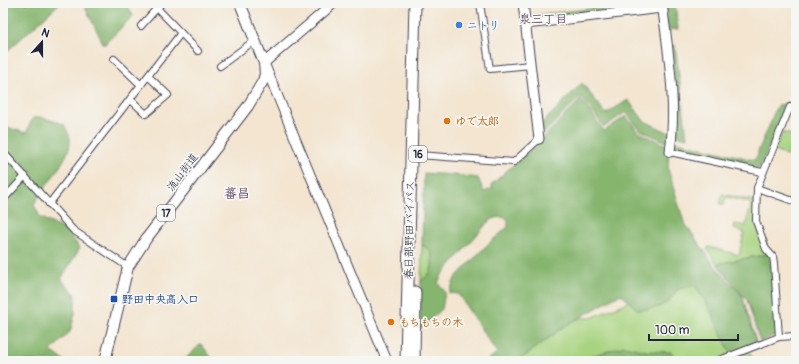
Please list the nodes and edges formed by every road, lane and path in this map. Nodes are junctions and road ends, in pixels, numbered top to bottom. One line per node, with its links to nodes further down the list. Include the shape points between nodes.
1 (162, 3): 9 (street)
2 (240, 3): 13 (main road, 流山街道 / 17)
3 (334, 3): 16 (street)
4 (414, 3): 38 (highway, 春日部野田バイパス / 16)
5 (421, 3): 26 (highway, 春日部野田バイパス / 16)
6 (480, 3): 17 (street, via 490,69)
7 (523, 3): 10 (street)
8 (662, 5): 10 (street); 25 (street, via 674,112)
9 (157, 8): 11 (street); 12 (street)
10 (526, 24): 17 (street)
11 (142, 26)
12 (181, 33): 14 (street); 19 (street)
13 (255, 40): 16 (main road, 流山街道 / 17); 18 (street)
14 (198, 51)
15 (114, 59): 20 (street)
16 (264, 63): 33 (main road, 流山街道 / 17, via 265,74 256,94); 37 (street)
17 (531, 65): 23 (street)
18 (220, 66)
19 (148, 76): 20 (street); 21 (street, via 168,95 146,114)
20 (141, 85): 21 (street)
21 (130, 99): 32 (street)
22 (796, 111): 27 (street, via 790,107)
23 (539, 139): 26 (street, via 514,162)
24 (3, 152): 28 (street)
25 (670, 152): 27 (street)
26 (418, 155): 39 (highway, 春日部野田バイパス / 16)
27 (762, 172): 29 (street)
28 (25, 176): 30 (street); 32 (street)
29 (757, 188): 31 (street); 34 (street, via 756,221 766,249 773,257)
30 (3, 200)
31 (796, 202)
32 (49, 204): 33 (street, via 73,230)
33 (128, 266): 36 (main road, 流山街道 / 17)
34 (779, 336): 35 (street); 40 (street)
35 (796, 336)
36 (105, 361)
37 (387, 361)
38 (406, 361)
39 (414, 361)
40 (717, 361)

